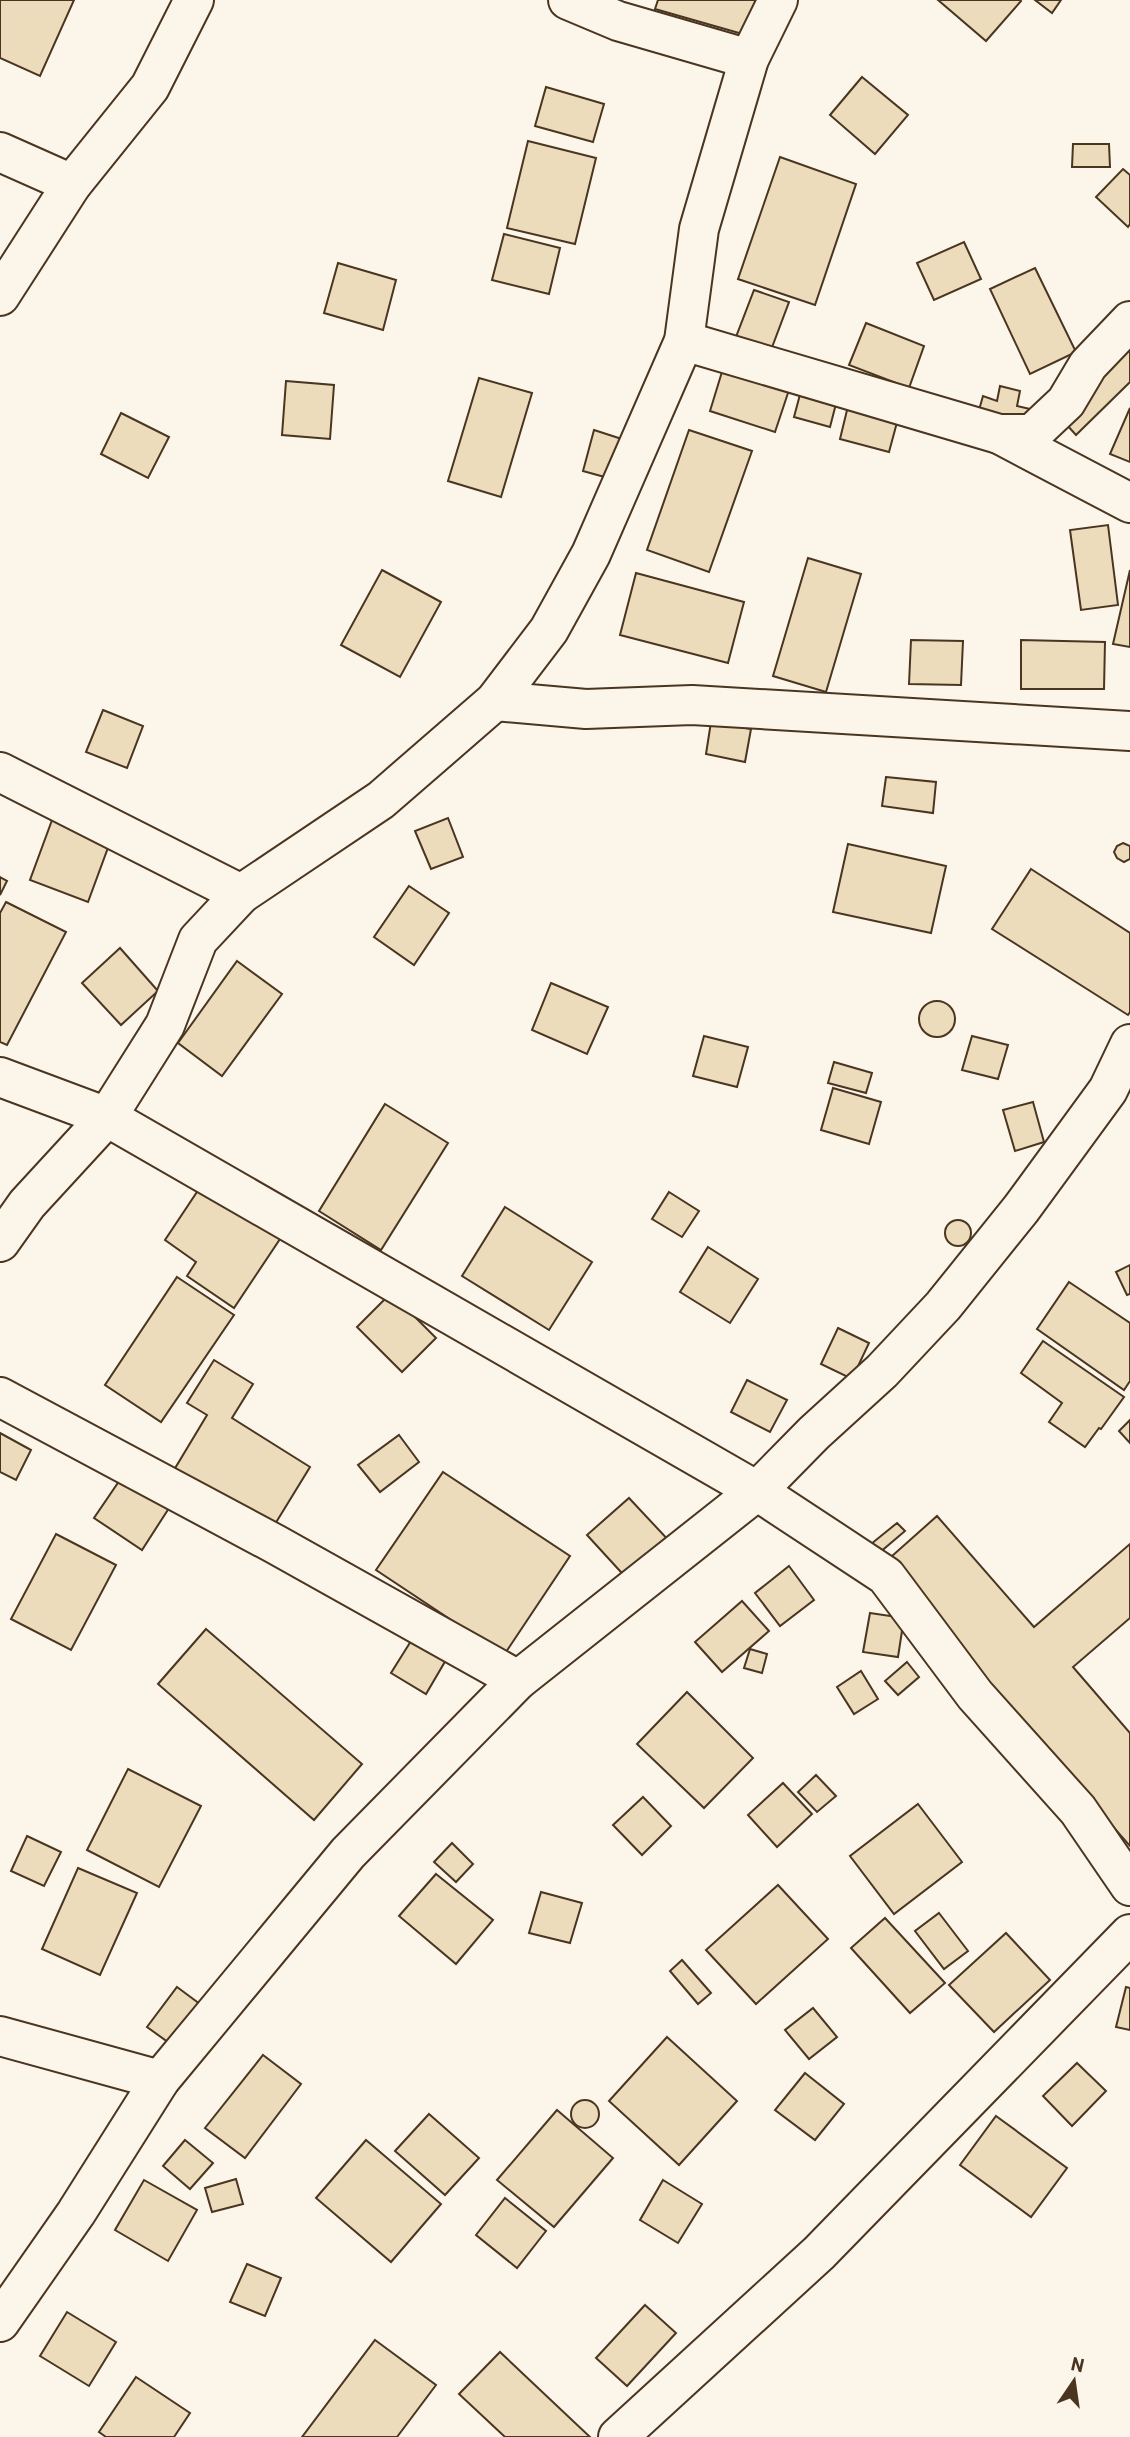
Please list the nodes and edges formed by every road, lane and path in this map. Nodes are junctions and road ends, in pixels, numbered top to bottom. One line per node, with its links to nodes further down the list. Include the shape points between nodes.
1 (194, 0): 6 (street, via 150,87)
2 (568, 0): 4 (street, via 618,21)
3 (779, 0): 4 (street)
4 (749, 59): 9 (street, via 699,229)
5 (0, 152): 6 (street)
6 (72, 184): 7 (street)
7 (0, 296)
8 (1130, 321): 10 (street, via 1088,365 1066,402 1044,424 1032,434)
9 (684, 341): 10 (street); 12 (street, via 592,554 549,630)
10 (999, 433): 11 (street)
11 (1130, 503)
12 (495, 701): 13 (street, via 586,709 692,705); 15 (street, via 381,800)
13 (1130, 731)
14 (0, 772): 15 (street)
15 (241, 894): 19 (street, via 198,940 165,1025)
16 (1130, 1044): 18 (street)
17 (0, 1077): 19 (street)
18 (1119, 1097): 22 (street, via 943,1307)
19 (107, 1117): 20 (street, via 27,1204); 22 (street)
20 (0, 1242)
21 (0, 1396): 23 (street)
22 (757, 1491): 23 (street); 24 (street, via 886,1576 975,1695 1078,1810)
23 (518, 1680): 27 (street, via 348,1853)
24 (1130, 1886)
25 (1130, 1934): 29 (street, via 820,2253)
26 (0, 2036): 27 (street)
27 (160, 2080): 28 (street)
28 (0, 2322)
29 (618, 2437)

